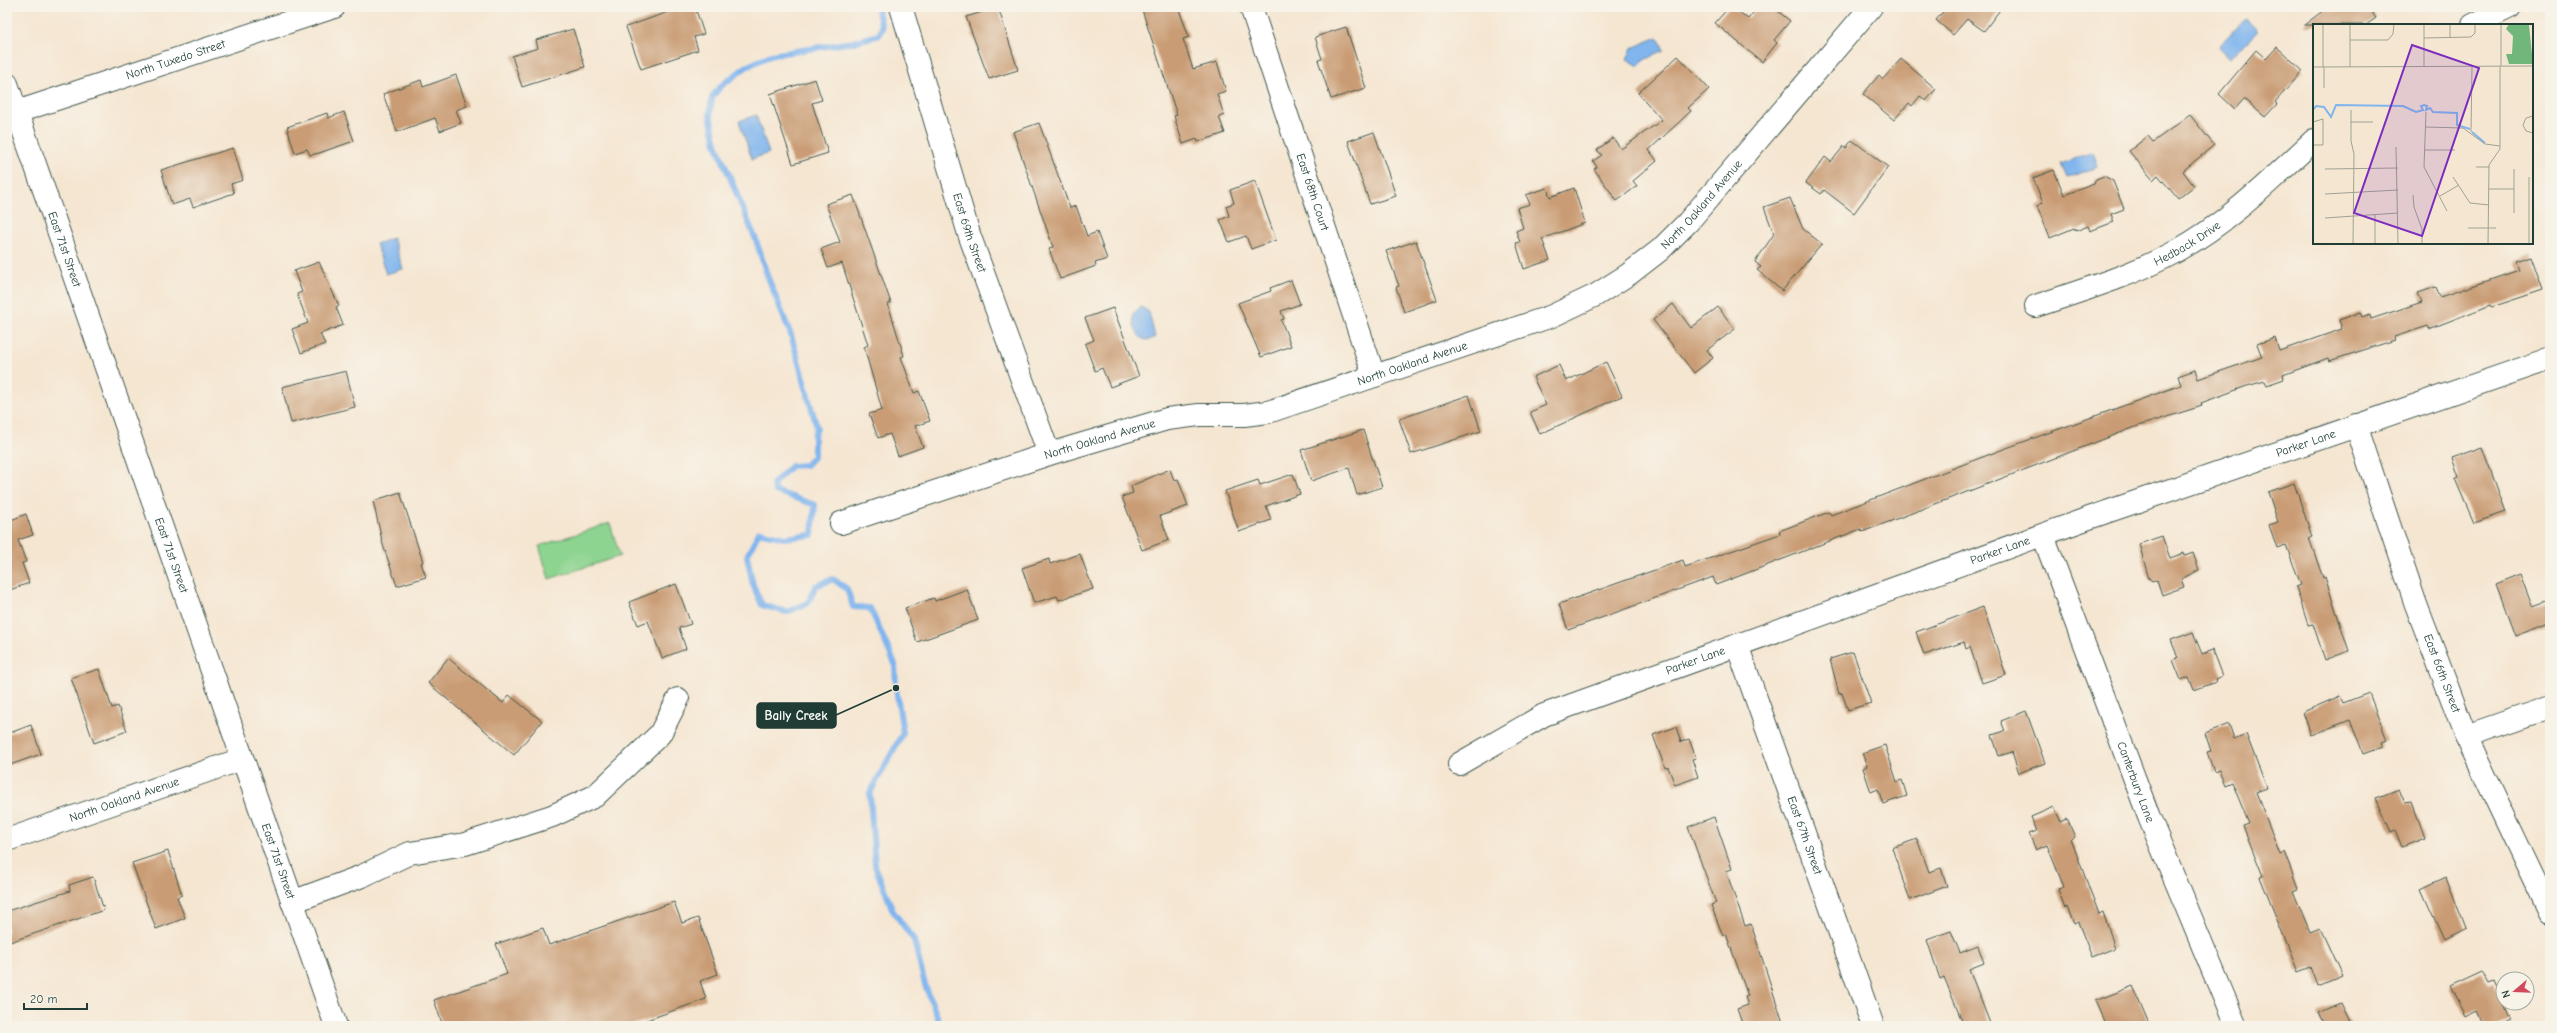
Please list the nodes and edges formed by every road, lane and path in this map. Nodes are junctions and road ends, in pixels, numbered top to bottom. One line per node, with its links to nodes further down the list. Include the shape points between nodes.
1 (334, 7): 8 (street, North Tuxedo Street)
2 (901, 7): 14 (street, East 69th Street, via 969,234)
3 (1251, 7): 12 (street, East 68th Court)
4 (1871, 7): 12 (street, North Oakland Avenue, via 1688,222 1660,250 1629,274 1596,295 1552,316)
5 (2502, 9): 6 (street)
6 (2475, 24)
7 (7, 84): 8 (street, East 71st Street)
8 (17, 112): 21 (street, East 71st Street)
9 (2313, 141): 10 (street, Hedback Drive, via 2246,202 2192,243 2130,274)
10 (2036, 306)
11 (2550, 359): 13 (street, Parker Lane)
12 (1374, 376): 14 (street, North Oakland Avenue, via 1268,412 1180,417)
13 (2356, 425): 16 (street, Parker Lane); 20 (street, East 66th Street, via 2415,602)
14 (1048, 454): 15 (street, North Oakland Avenue)
15 (841, 524)
16 (2043, 535): 17 (street, Parker Lane); 28 (street, Canterbury Lane, via 2149,817)
17 (1737, 645): 22 (street, Parker Lane, via 1544,715); 27 (street, East 67th Street)
18 (678, 699): 24 (street, via 660,734 595,796 552,816 465,844 410,854 362,876)
19 (2550, 707): 20 (street)
20 (2466, 736): 25 (street, East 66th Street)
21 (242, 759): 23 (street, North Oakland Avenue); 24 (street, East 71st Street)
22 (1459, 764)
23 (7, 840)
24 (292, 902): 26 (street, East 71st Street)
25 (2550, 914)
26 (336, 1026)
27 (1873, 1026)
28 (2236, 1026)

